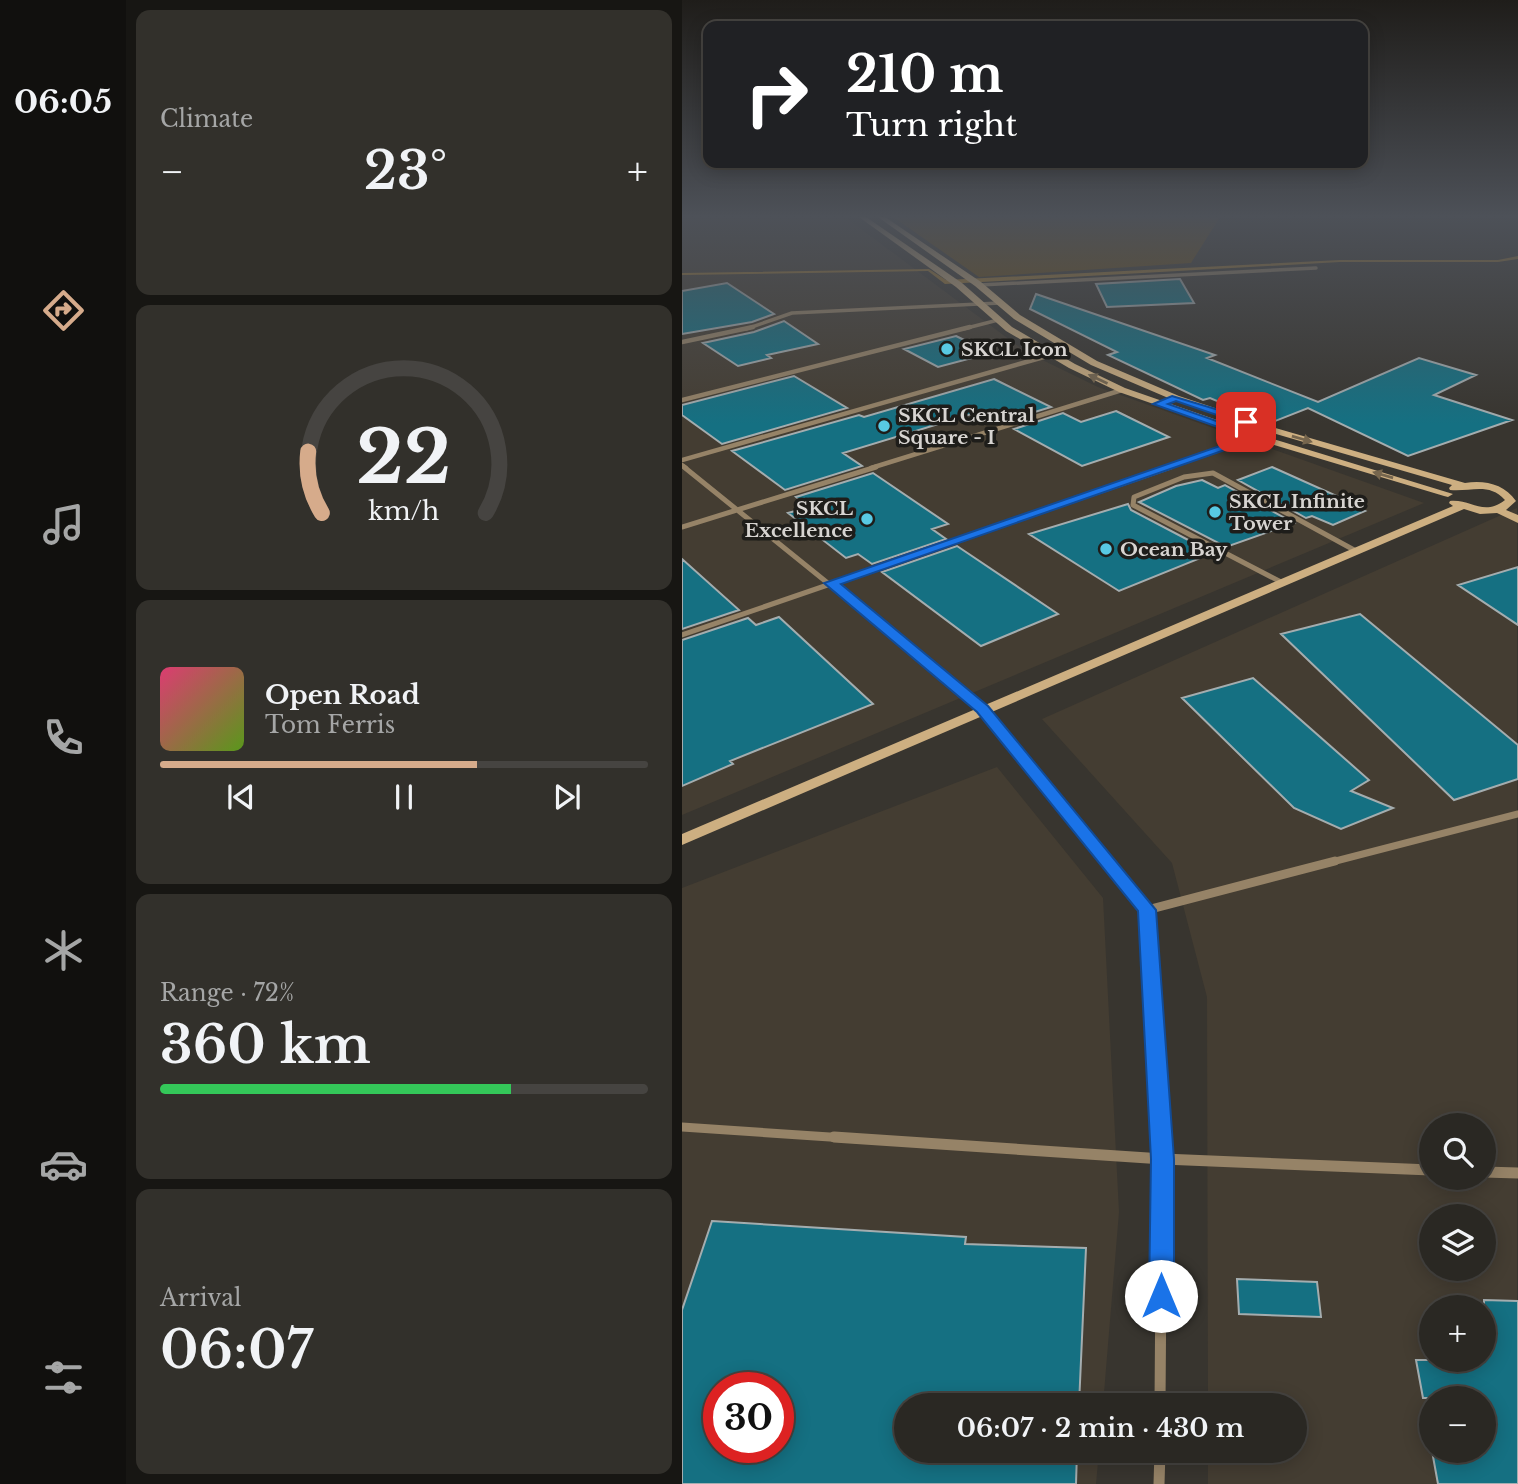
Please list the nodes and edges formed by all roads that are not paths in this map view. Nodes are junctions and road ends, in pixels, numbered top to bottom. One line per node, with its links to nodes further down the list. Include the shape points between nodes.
1 (960, 286): 4 (main road)
2 (980, 286): 3 (main road)
3 (1000, 303): 4 (street); 9 (main road, via 1075,354)
4 (982, 305): 5 (main road); 6 (street, via 792,313 750,328)
5 (998, 320): 7 (main road); 10 (street)
6 (682, 342)
7 (1051, 355): 8 (main road, one-way to 7); 13 (street)
8 (1122, 390): 11 (main road); 20 (street)
9 (1176, 398): 11 (main road); 15 (main road, one-way to 15)
10 (682, 400)
11 (1158, 404): 12 (main road)
12 (1257, 437): 17 (main road, one-way to 12); 25 (street)
13 (682, 462): 20 (street)
14 (1517, 483): 16 (main road)
15 (1462, 485): 16 (main road); 17 (main road)
16 (1499, 490): 19 (main road, via 1511,501)
17 (1448, 494): 18 (main road)
18 (1460, 507): 19 (main road); 23 (main road)
19 (1499, 510): 21 (main road)
20 (739, 511): 22 (street); 25 (street)
21 (1517, 520)
22 (682, 527)
23 (1356, 551): 24 (main road); 24 (street, via 1213,473 1184,477 1134,496 1133,505 1156,519)
24 (1281, 582): 27 (main road)
25 (831, 583): 26 (street); 27 (street)
26 (682, 635)
27 (983, 709): 29 (main road); 30 (street)
28 (1517, 814): 30 (street)
29 (682, 840)
30 (1147, 910): 32 (street)
31 (682, 1127): 32 (street)
32 (1163, 1159): 33 (street); 36 (street)
33 (1419, 1170)
34 (1496, 1172): 35 (street)
35 (1517, 1173)
36 (1160, 1393)
37 (1160, 1463): 38 (street)
38 (1159, 1484)

